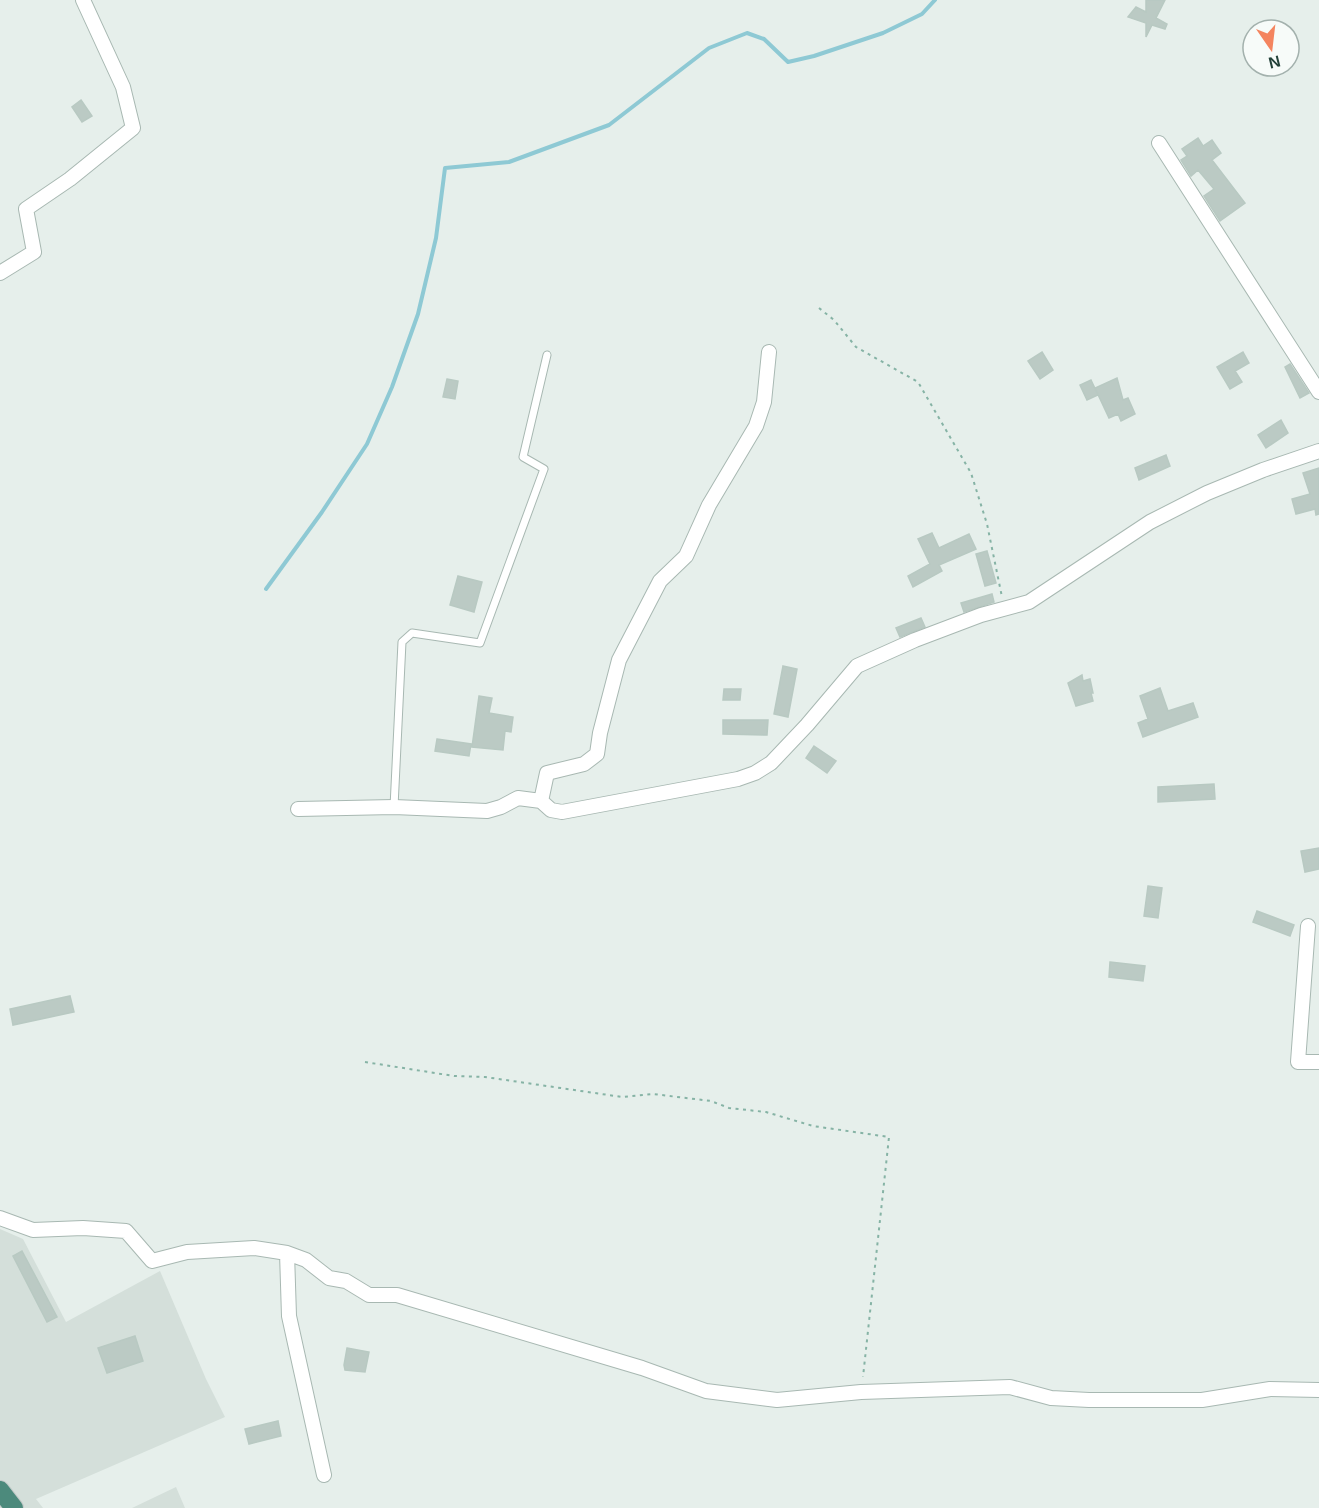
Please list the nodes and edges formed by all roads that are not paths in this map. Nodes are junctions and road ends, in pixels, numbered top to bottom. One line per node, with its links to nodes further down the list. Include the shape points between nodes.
1 (83, 0): 3 (street, via 123,87 133,128 26,209 34,252)
2 (1159, 143): 6 (street)
3 (0, 273)
4 (769, 352): 8 (street, via 764,402 756,426 709,505 686,556 660,581 619,660 597,754 584,764 548,773)
5 (547, 355): 9 (lane, via 523,457 544,469 480,643 412,633 402,642)
6 (1319, 392)
7 (1319, 451): 8 (street, via 1207,493 1150,522 1029,602 981,615 856,666 807,725 771,763 755,773 562,812 551,810)
8 (541, 801): 9 (street, via 518,798 487,811)
9 (394, 807): 10 (street)
10 (298, 809)
11 (1308, 926): 12 (street, via 1298,1062)
12 (1319, 1062)
13 (0, 1218): 14 (street, via 33,1230 126,1231 152,1261 187,1252 254,1248)
14 (287, 1252): 15 (street, via 306,1260 329,1278 345,1281 369,1295 397,1295 706,1391 777,1400 861,1392 1011,1387 1051,1398 1202,1400 1270,1389); 16 (street, via 289,1316)
15 (1319, 1390)
16 (324, 1475)
17 (0, 1490): 18 (highway)
18 (14, 1508)

